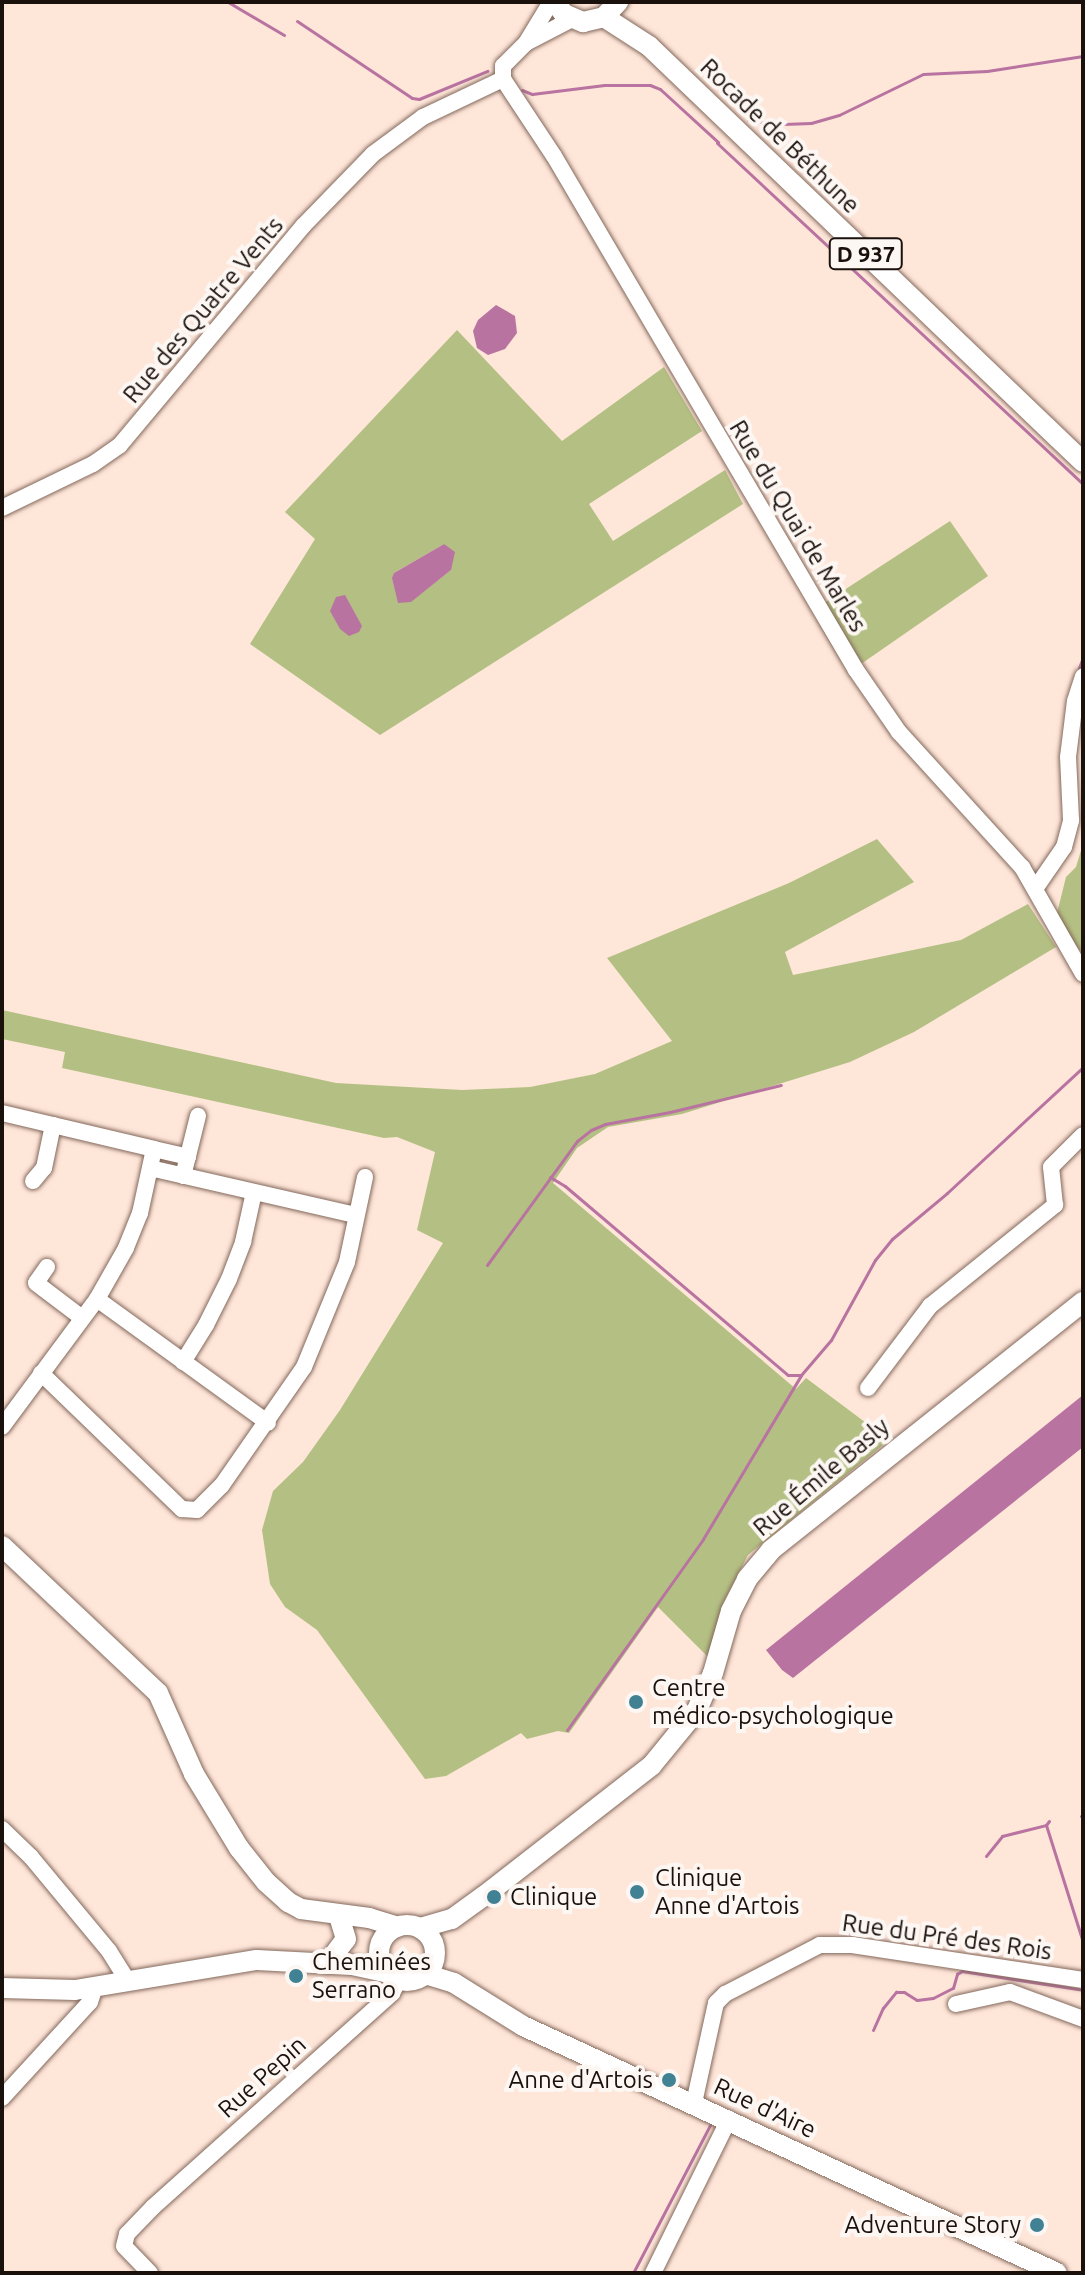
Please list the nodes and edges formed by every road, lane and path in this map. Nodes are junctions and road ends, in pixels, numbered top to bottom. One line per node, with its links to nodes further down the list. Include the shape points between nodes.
1 (553, 2): 4 (main road); 5 (street)
2 (624, 2): 6 (main road, Rocade de Béthune / D 937)
3 (611, 9): 4 (main road, via 583,22); 6 (main road, Rocade de Béthune / D 937)
4 (572, 19): 5 (street)
5 (526, 43): 7 (street, via 503,66)
6 (649, 46): 8 (main road, Rocade de Béthune / D 937)
7 (503, 79): 9 (street, Rue des Quatre Vents, via 423,117 373,154 334,192 120,445 93,464); 13 (street, Rue du Quai de Marles, via 554,156 856,670 899,732 1012,854)
8 (1083, 462)
9 (2, 508)
10 (1083, 676): 11 (street)
11 (1079, 703): 12 (street, via 1068,757)
12 (1077, 799): 13 (street, via 1064,847)
13 (1035, 889): 14 (street, Rue du Quai de Marles)
14 (1083, 974)
15 (2, 1113): 17 (street)
16 (198, 1116): 20 (street)
17 (53, 1125): 19 (street); 24 (street, via 44,1168)
18 (1083, 1135): 35 (street, via 1051,1167 1055,1205 930,1306)
19 (154, 1149): 20 (street); 21 (street)
20 (188, 1157): 22 (street)
21 (150, 1168): 22 (street); 29 (street, via 126,1248)
22 (183, 1176): 25 (street)
23 (365, 1177): 26 (street)
24 (33, 1181)
25 (254, 1192): 26 (street); 33 (street, via 229,1279)
26 (355, 1215): 36 (street, via 347,1262 326,1319 304,1367)
27 (47, 1267): 31 (street, via 36,1283)
28 (1083, 1290): 32 (main road, Rue Émile Basly)
29 (97, 1299): 31 (street); 33 (street)
30 (1083, 1302): 32 (main road, Rue Émile Basly)
31 (81, 1317): 34 (street)
32 (1033, 1339): 42 (main road, Rue Émile Basly, via 771,1550 739,1594 705,1693 677,1738 652,1765 452,1919)
33 (183, 1362): 36 (street)
34 (41, 1373): 36 (street, via 182,1509 197,1510); 37 (street)
35 (868, 1388)
36 (268, 1423)
37 (2, 1427)
38 (2, 1546): 40 (main road, via 158,1693 200,1785 266,1882 301,1909)
39 (2, 1829): 49 (street, via 109,1951)
40 (346, 1916): 41 (main road); 43 (main road); 44 (main road, via 346,1939)
41 (398, 1927): 42 (main road); 43 (main road)
42 (430, 1942): 46 (main road); 50 (main road, Rue d'Aire)
43 (381, 1948): 45 (main road); 47 (main road)
44 (327, 1964): 45 (main road); 49 (main road, via 257,1960)
45 (352, 1965): 47 (main road)
46 (425, 1974): 47 (main road, via 410,1980); 50 (main road, Rue d'Aire)
47 (394, 1976): 58 (street, Rue Pepin, via 392,1993 127,2234 124,2246)
48 (1083, 1980): 55 (street, Rue du Pré des Rois, via 852,1945 820,1945 716,2003)
49 (128, 1982): 52 (main road)
50 (454, 1983): 55 (main road, Rue d'Aire, via 523,2026)
51 (2, 1988): 52 (main road)
52 (85, 1989): 56 (street, via 75,2017)
53 (956, 2004): 54 (street, via 1010,1992)
54 (1083, 2019)
55 (696, 2096): 57 (main road, Rue d'Aire)
56 (2, 2098)
57 (729, 2119): 59 (street); 60 (main road, Rue d'Aire)
58 (150, 2273)
59 (653, 2273)
60 (1057, 2273)

